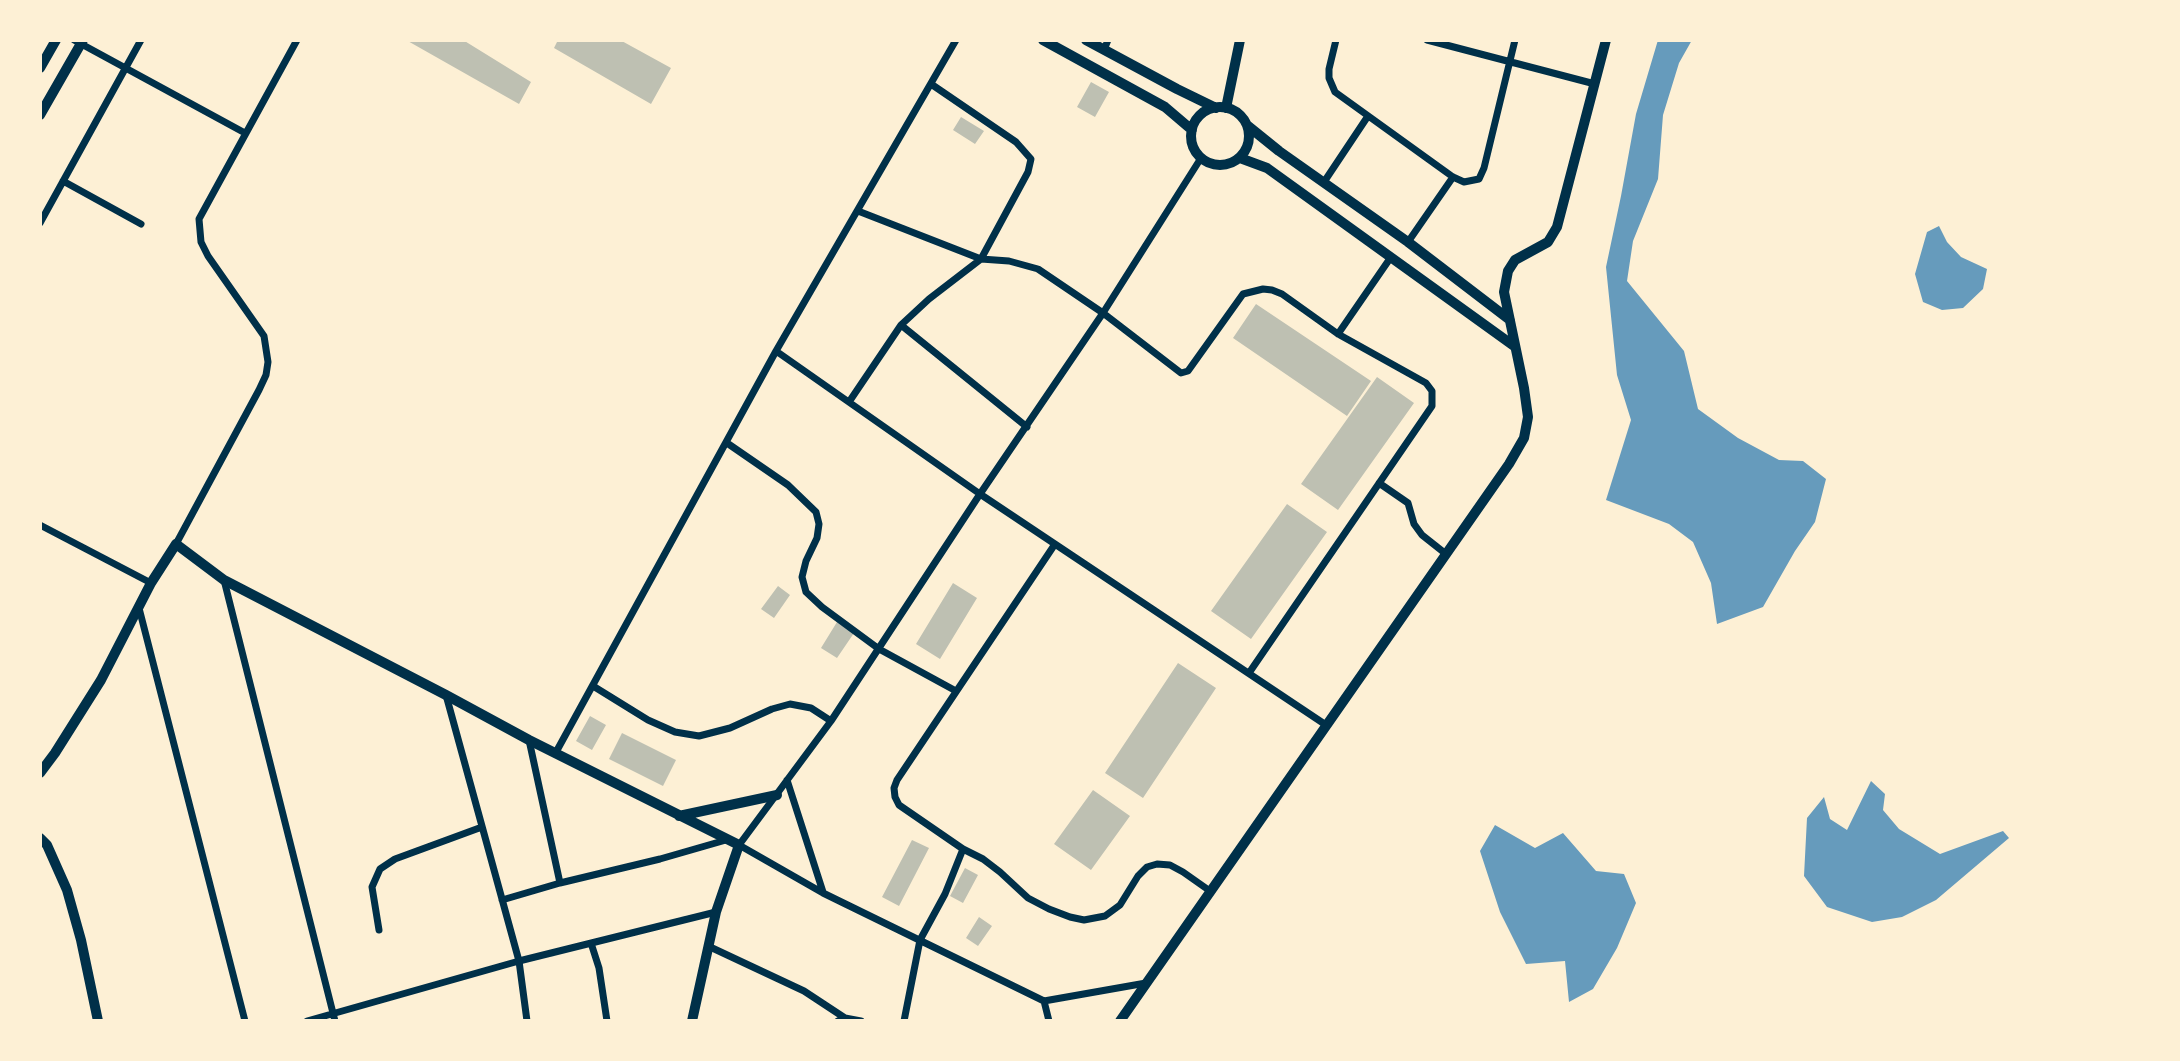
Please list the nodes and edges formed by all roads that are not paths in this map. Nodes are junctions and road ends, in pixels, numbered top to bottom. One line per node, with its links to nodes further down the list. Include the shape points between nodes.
1 (56, 40): 15 (main road)
2 (141, 40): 16 (street)
3 (297, 40): 25 (street)
4 (956, 40): 17 (street)
5 (1043, 40): 24 (street, via 1165,107)
6 (1086, 40): 13 (street)
7 (1240, 40): 20 (street)
8 (1336, 40): 22 (street, via 1329,69 1332,87)
9 (1427, 40): 14 (street)
10 (1515, 40): 14 (street)
11 (1606, 40): 18 (street)
12 (79, 41): 16 (street); 19 (main road)
13 (1106, 45): 20 (street)
14 (1510, 62): 18 (street); 28 (street, via 1479,179 1464,182)
15 (40, 68)
16 (125, 69): 25 (street); 29 (street)
17 (932, 84): 31 (street); 36 (street, via 1016,142 1031,159)
18 (1595, 84): 38 (street, via 1557,227 1548,242 1515,260 1508,271 1504,292)
19 (43, 102): 21 (main road)
20 (1221, 108): 23 (street, via 1235,111); 24 (street, via 1200,115)
21 (40, 115)
22 (1368, 116): 28 (street); 30 (street)
23 (1248, 126): 27 (street, via 1248,145); 30 (street)
24 (1192, 130): 26 (street)
25 (245, 133): 49 (street, via 198,229 208,256 264,336 266,374)
26 (1201, 158): 27 (street, via 1220,165); 37 (street)
27 (1240, 158): 35 (street, via 1268,168)
28 (1453, 177): 34 (street)
29 (63, 181): 32 (street); 33 (street)
30 (1324, 182): 34 (street)
31 (858, 211): 36 (street); 42 (street)
32 (40, 223)
33 (141, 224)
34 (1408, 242): 38 (street)
35 (1391, 257): 40 (street); 41 (street)
36 (981, 259): 37 (street, via 1038,269); 39 (street)
37 (1103, 313): 40 (street, via 1181,373 1188,371 1243,294 1255,290 1282,294); 44 (street)
38 (1510, 320): 41 (street)
39 (901, 325): 43 (street); 44 (street)
40 (1338, 334): 46 (street, via 1426,383 1432,391 1432,406)
41 (1514, 346): 51 (street, via 1528,417 1524,438)
42 (776, 351): 43 (street); 45 (street)
43 (849, 402): 47 (street)
44 (1027, 427): 47 (street)
45 (727, 443): 55 (street, via 788,485 816,512 817,538 802,577 806,592); 57 (street)
46 (1379, 483): 51 (street, via 1408,503 1422,535); 56 (street)
47 (980, 494): 50 (street); 55 (street)
48 (40, 525): 53 (street)
49 (176, 544): 52 (street); 53 (street)
50 (1055, 544): 56 (street); 58 (street)
51 (1446, 554): 61 (street)
52 (224, 580): 59 (street); 85 (street)
53 (151, 583): 54 (street)
54 (139, 608): 64 (street, via 101,680); 88 (street)
55 (879, 649): 58 (street); 60 (street)
56 (1249, 673): 61 (street)
57 (593, 687): 60 (street, via 675,733 699,736 790,704 811,708); 63 (street)
58 (956, 691): 72 (street, via 894,788 899,805)
59 (446, 695): 62 (street); 68 (street)
60 (831, 721): 65 (street)
61 (1326, 725): 74 (street)
62 (529, 740): 63 (street); 73 (street)
63 (555, 754): 67 (street)
64 (40, 773)
65 (787, 780): 66 (street); 75 (street)
66 (777, 795): 67 (street); 71 (street)
67 (679, 816): 70 (street)
68 (482, 827): 76 (street); 78 (street, via 395,859 380,869 372,887)
69 (40, 838): 87 (street, via 67,890)
70 (726, 840): 71 (street); 73 (street)
71 (739, 845): 75 (street); 77 (street)
72 (963, 849): 74 (street, via 1000,872 1028,898 1084,920 1105,916 1120,905 1138,876 1157,864 1176,868); 79 (street)
73 (560, 883): 76 (street)
74 (1210, 891): 83 (street)
75 (824, 893): 79 (street)
76 (502, 900): 82 (street)
77 (716, 912): 80 (street); 81 (street)
78 (379, 930)
79 (920, 940): 84 (street); 94 (street)
80 (591, 943): 82 (street); 91 (street)
81 (709, 946): 86 (street, via 804,991); 92 (street)
82 (519, 961): 85 (street); 90 (street)
83 (1146, 983): 84 (street); 96 (street)
84 (1044, 1001): 95 (street)
85 (334, 1017): 89 (street)
86 (841, 1019): 93 (street)
87 (99, 1021)
88 (245, 1021)
89 (307, 1021)
90 (527, 1021)
91 (607, 1021)
92 (692, 1021)
93 (861, 1021)
94 (904, 1021)
95 (1049, 1021)
96 (1120, 1021)

